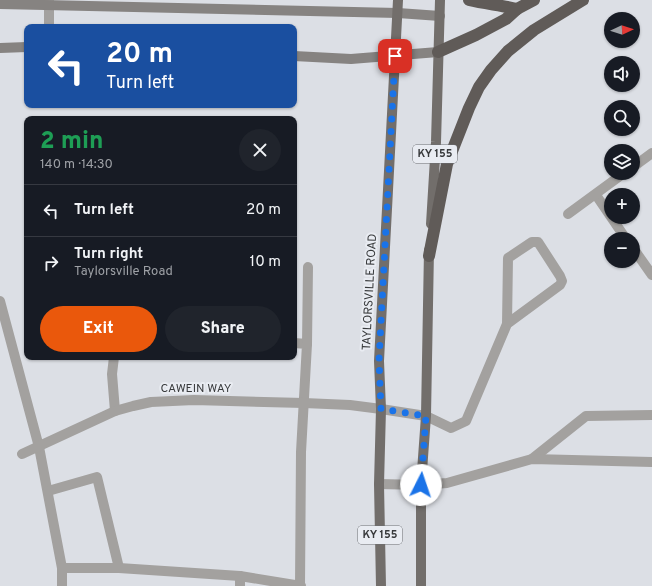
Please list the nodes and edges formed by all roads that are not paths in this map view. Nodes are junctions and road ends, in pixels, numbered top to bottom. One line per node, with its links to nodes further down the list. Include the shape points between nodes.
1 (398, 0): 9 (main road, TAYLORSVILLE ROAD / KY 155)
2 (440, 0): 10 (main road, KY 155)
3 (469, 0): 8 (highway)
4 (534, 0): 8 (highway)
5 (583, 0): 23 (highway, via 534,30 508,51 479,87 447,164)
6 (49, 2): 7 (street); 9 (street); 11 (street)
7 (0, 4)
8 (517, 9): 14 (highway, via 506,19)
9 (398, 13): 10 (street); 16 (main road, TAYLORSVILLE ROAD / KY 155)
10 (440, 16): 14 (main road, KY 155)
11 (48, 24)
12 (24, 47): 13 (street)
13 (0, 48)
14 (438, 52): 16 (street); 23 (main road, KY 155)
15 (297, 56): 16 (street, via 351,59)
16 (395, 56): 33 (main road, TAYLORSVILLE ROAD / KY 155, via 379,360)
17 (652, 153): 18 (street)
18 (640, 162)
19 (615, 180): 20 (street)
20 (596, 195): 21 (street); 22 (street)
21 (568, 214)
22 (621, 232)
23 (429, 256): 36 (main road, KY 155)
24 (640, 258): 26 (street)
25 (308, 267): 30 (street)
26 (652, 275)
27 (0, 301): 37 (street)
28 (507, 324): 28 (street, via 560,285 562,280 538,242 532,242 508,258); 36 (street, CAWEIN WAY, via 466,421 451,428)
29 (297, 343): 30 (street)
30 (307, 344): 32 (street)
31 (114, 360): 34 (street, via 112,374)
32 (304, 403): 33 (street, CAWEIN WAY); 34 (street, CAWEIN WAY, via 171,401 151,402); 48 (street)
33 (381, 409): 36 (street, CAWEIN WAY); 41 (main road, TAYLORSVILLE ROAD / KY 155)
34 (115, 412): 37 (street, CAWEIN WAY)
35 (652, 414): 39 (street, via 586,416)
36 (426, 416): 42 (main road, KY 155)
37 (39, 447): 38 (street, CAWEIN WAY); 43 (street)
38 (22, 454)
39 (532, 459): 40 (street); 42 (street, via 447,483)
40 (652, 462)
41 (379, 484): 42 (street); 49 (main road, TAYLORSVILLE ROAD / KY 155)
42 (421, 485): 50 (main road, KY 155)
43 (48, 491): 44 (street); 45 (street, via 97,478)
44 (62, 568): 45 (street); 47 (street)
45 (119, 568): 46 (street)
46 (240, 581): 48 (street)
47 (62, 586)
48 (300, 586)
49 (381, 586)
50 (421, 586)

